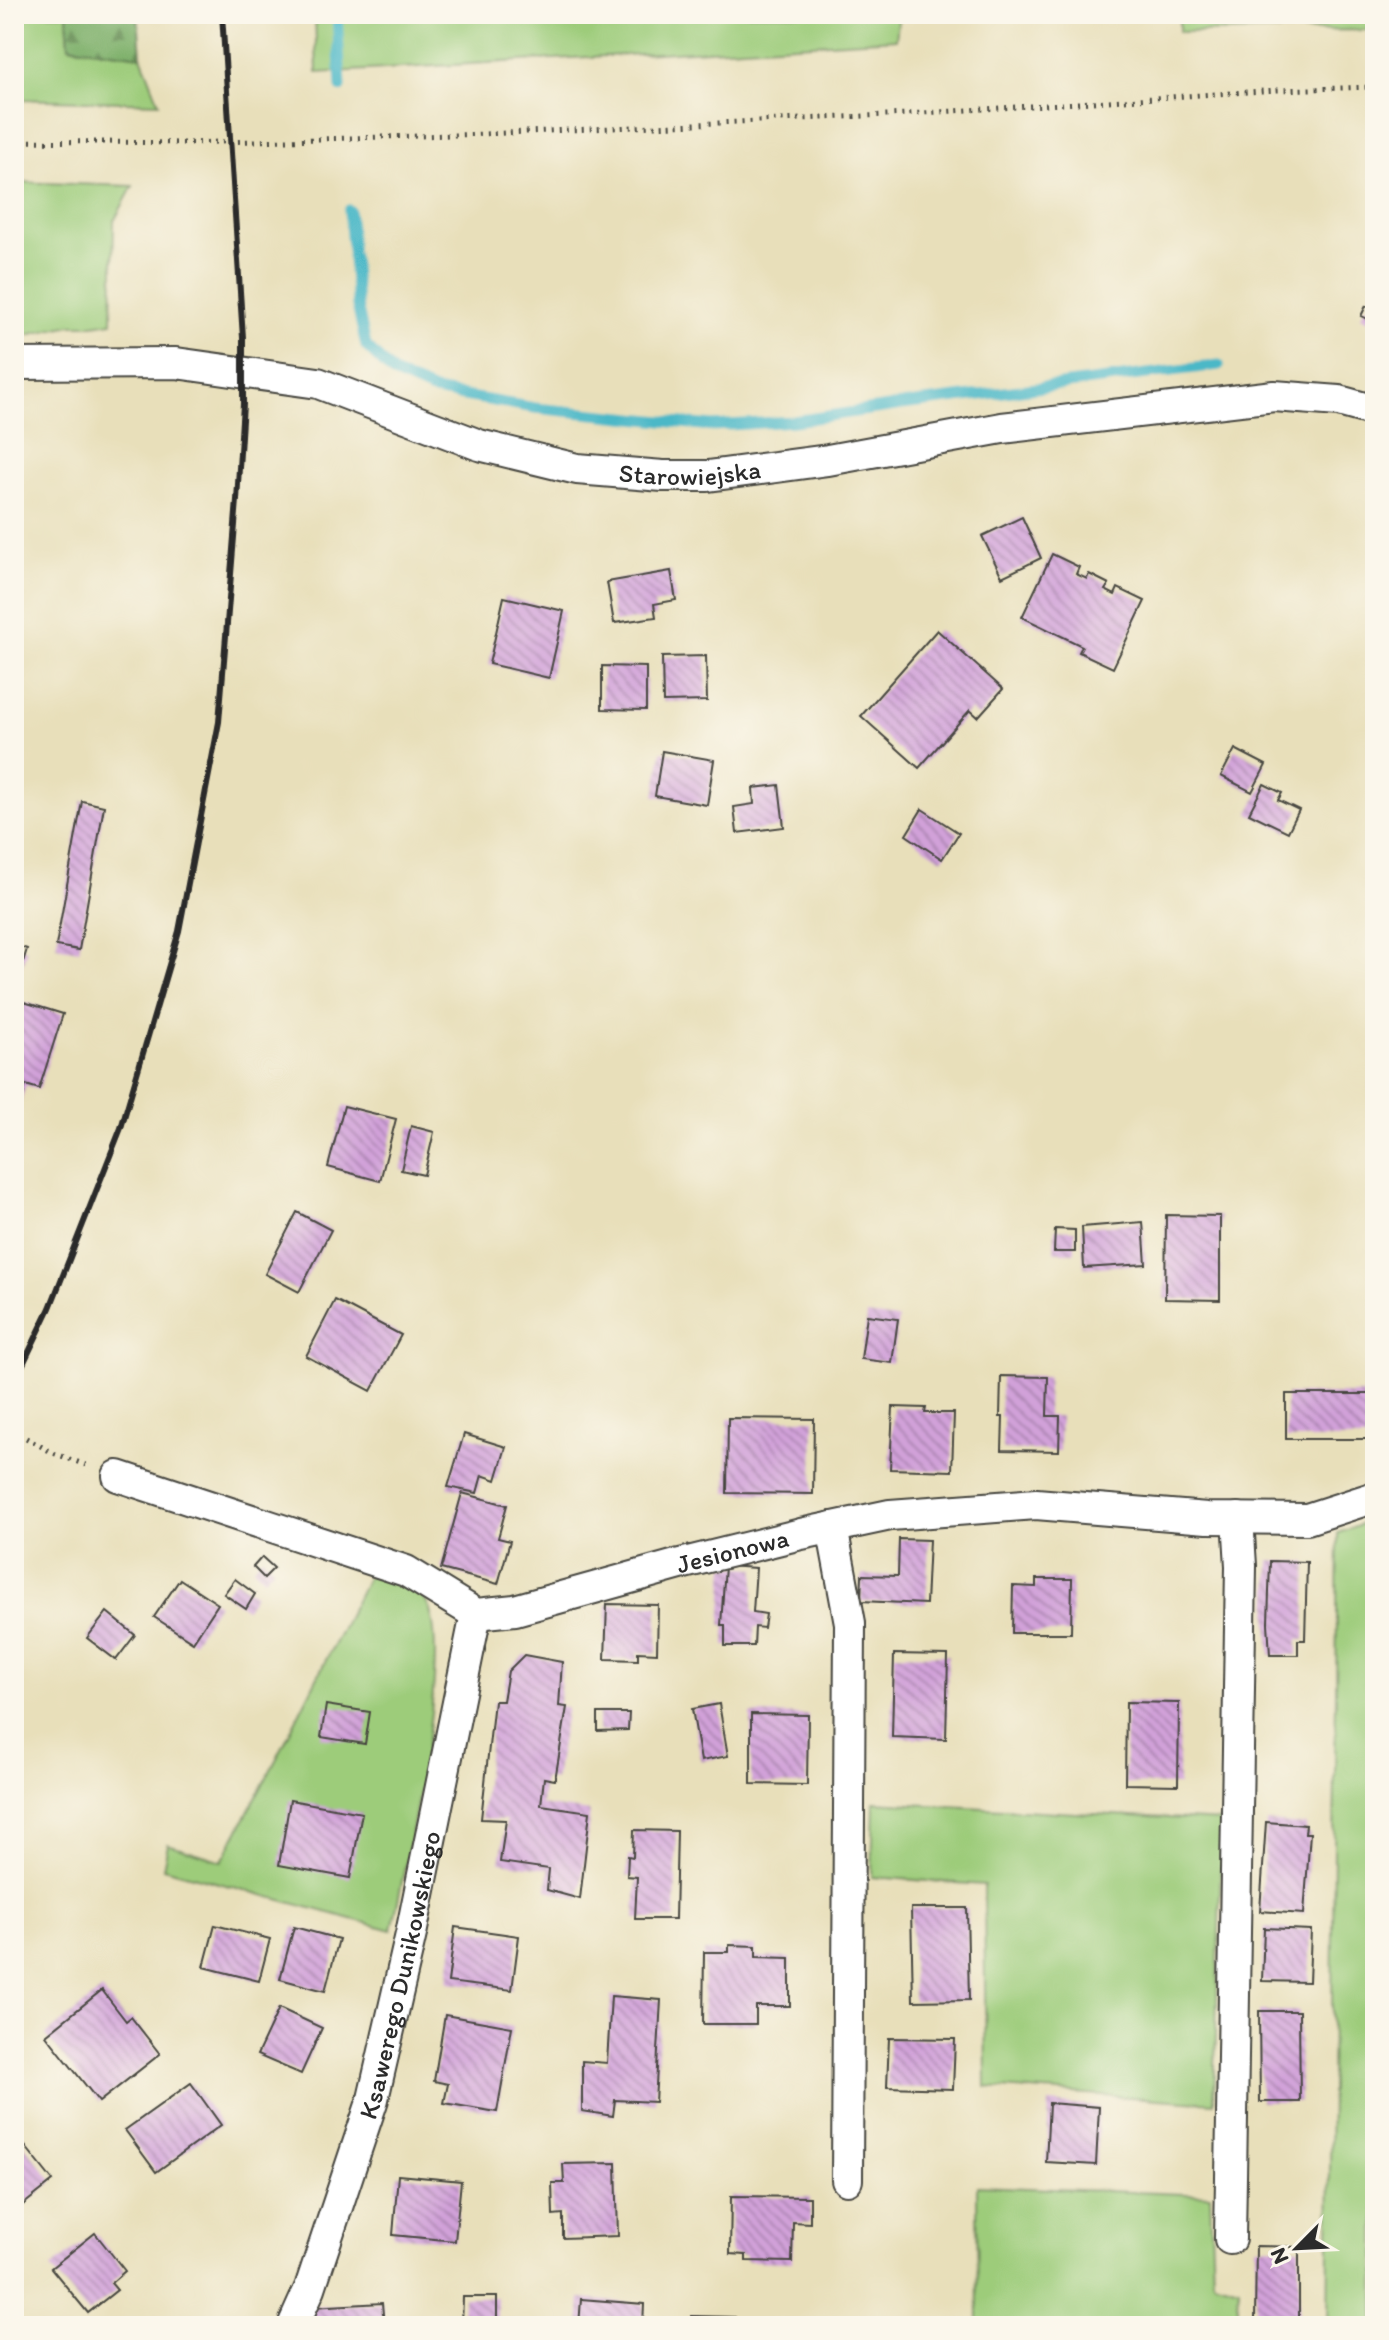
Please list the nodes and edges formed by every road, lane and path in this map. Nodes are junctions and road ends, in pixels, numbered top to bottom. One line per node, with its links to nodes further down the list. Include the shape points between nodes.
1 (1375, 87): 2 (path, via 485,134 231,143)
2 (14, 141)
3 (14, 364): 4 (street, Starowiejska, via 176,363 318,383 479,445 577,469 663,476 735,473 1002,428 1274,396 1339,401)
4 (1375, 411)
5 (14, 1440): 6 (path, via 19,1434 53,1453)
6 (118, 1476): 10 (street, via 406,1571)
7 (1375, 1497): 8 (street, Jesionowa, via 1307,1519)
8 (1238, 1518): 9 (street, Jesionowa, via 1036,1504 890,1515); 12 (street)
9 (832, 1527): 10 (street, Jesionowa, via 515,1610); 11 (street, via 850,1623)
10 (476, 1614): 13 (street, Ksawerego Dunikowskiego, via 373,2099)
11 (847, 2180)
12 (1230, 2239)
13 (293, 2326)

